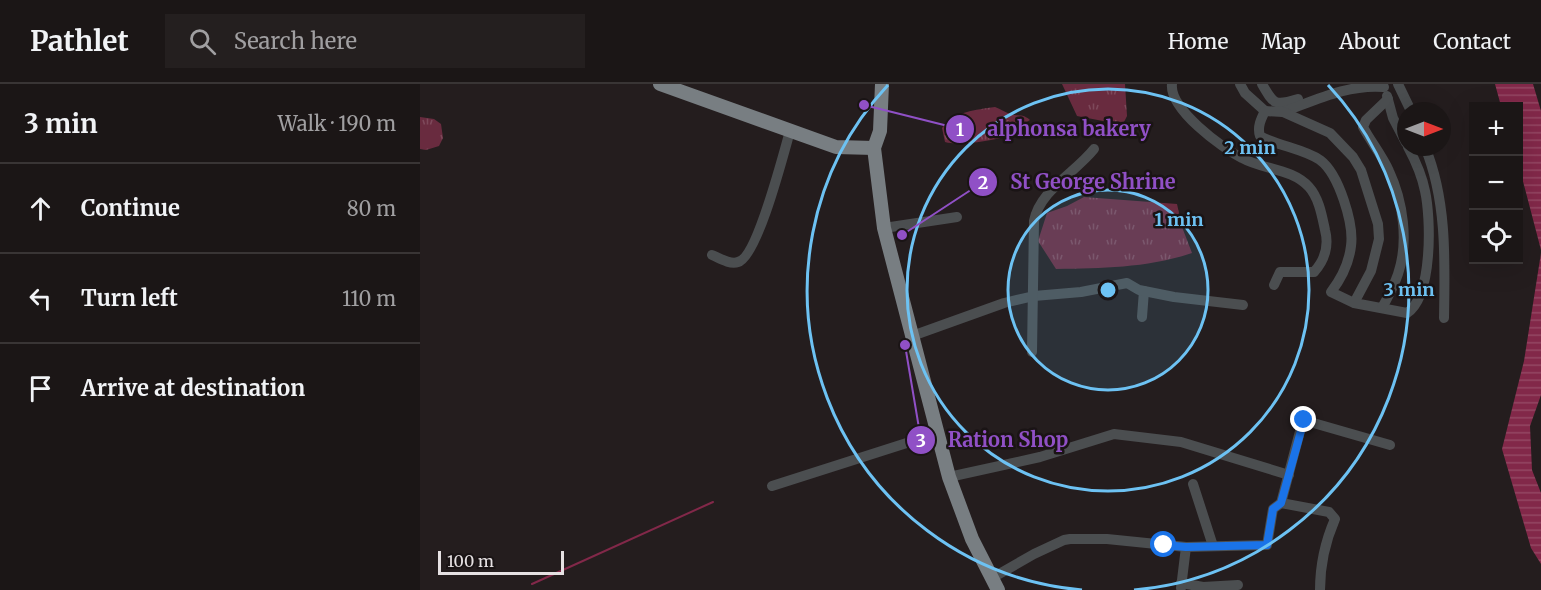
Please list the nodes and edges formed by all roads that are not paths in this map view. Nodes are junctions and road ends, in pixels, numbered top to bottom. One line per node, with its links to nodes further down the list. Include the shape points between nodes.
1 (660, 84): 14 (main road)
2 (882, 84): 15 (main road, via 880,131)
3 (1172, 84): 22 (street, via 1186,113 1221,145 1244,160 1293,175 1310,188 1326,233 1324,258 1314,272 1280,272)
4 (1240, 84): 11 (street)
5 (1262, 84): 6 (street, via 1275,104)
6 (1340, 84)
7 (1398, 84): 10 (street)
8 (1385, 85): 9 (street); 12 (street, via 1353,87)
9 (1388, 99): 13 (street); 27 (street, via 1366,120 1364,127 1391,175 1403,219 1398,275)
10 (1407, 102)
11 (1265, 111): 12 (street); 25 (street, via 1258,130 1260,136 1320,160 1339,187 1352,244 1344,270 1331,292)
12 (1283, 112): 25 (street, via 1330,133 1353,157 1368,186 1379,239 1371,271)
13 (1397, 126)
14 (790, 131): 15 (main road, via 836,147); 21 (street, via 747,257 738,263)
15 (874, 148): 20 (main road)
16 (1094, 148): 24 (street, via 1037,209)
17 (1412, 156): 27 (street, via 1425,190 1427,267 1411,311)
18 (1429, 156): 29 (street, via 1440,208 1445,259)
19 (957, 216): 20 (street)
20 (884, 228): 30 (main road)
21 (712, 255)
22 (1274, 285)
23 (1144, 291): 24 (street, via 1127,283); 26 (street); 28 (street)
24 (1034, 296): 30 (street); 31 (street)
25 (1354, 303): 27 (street)
26 (1243, 304)
27 (1382, 308)
28 (1142, 317)
29 (1444, 318)
30 (912, 336): 32 (main road)
31 (1032, 352)
32 (938, 433): 35 (main road); 37 (street)
33 (1390, 445): 34 (street, via 1304,420)
34 (1289, 475): 35 (street, via 1181,442 1114,434 1040,457); 38 (street)
35 (949, 477): 41 (main road, via 972,539)
36 (1193, 484): 39 (street)
37 (772, 486)
38 (1281, 503): 39 (street, via 1273,509 1267,545); 44 (street, via 1329,512 1335,519 1326,541)
39 (1214, 546): 40 (street)
40 (1186, 547): 41 (street, via 1107,539 1064,540 1011,566); 43 (street)
41 (995, 584)
42 (1238, 585): 43 (street)
43 (1181, 587)
44 (1320, 590)

